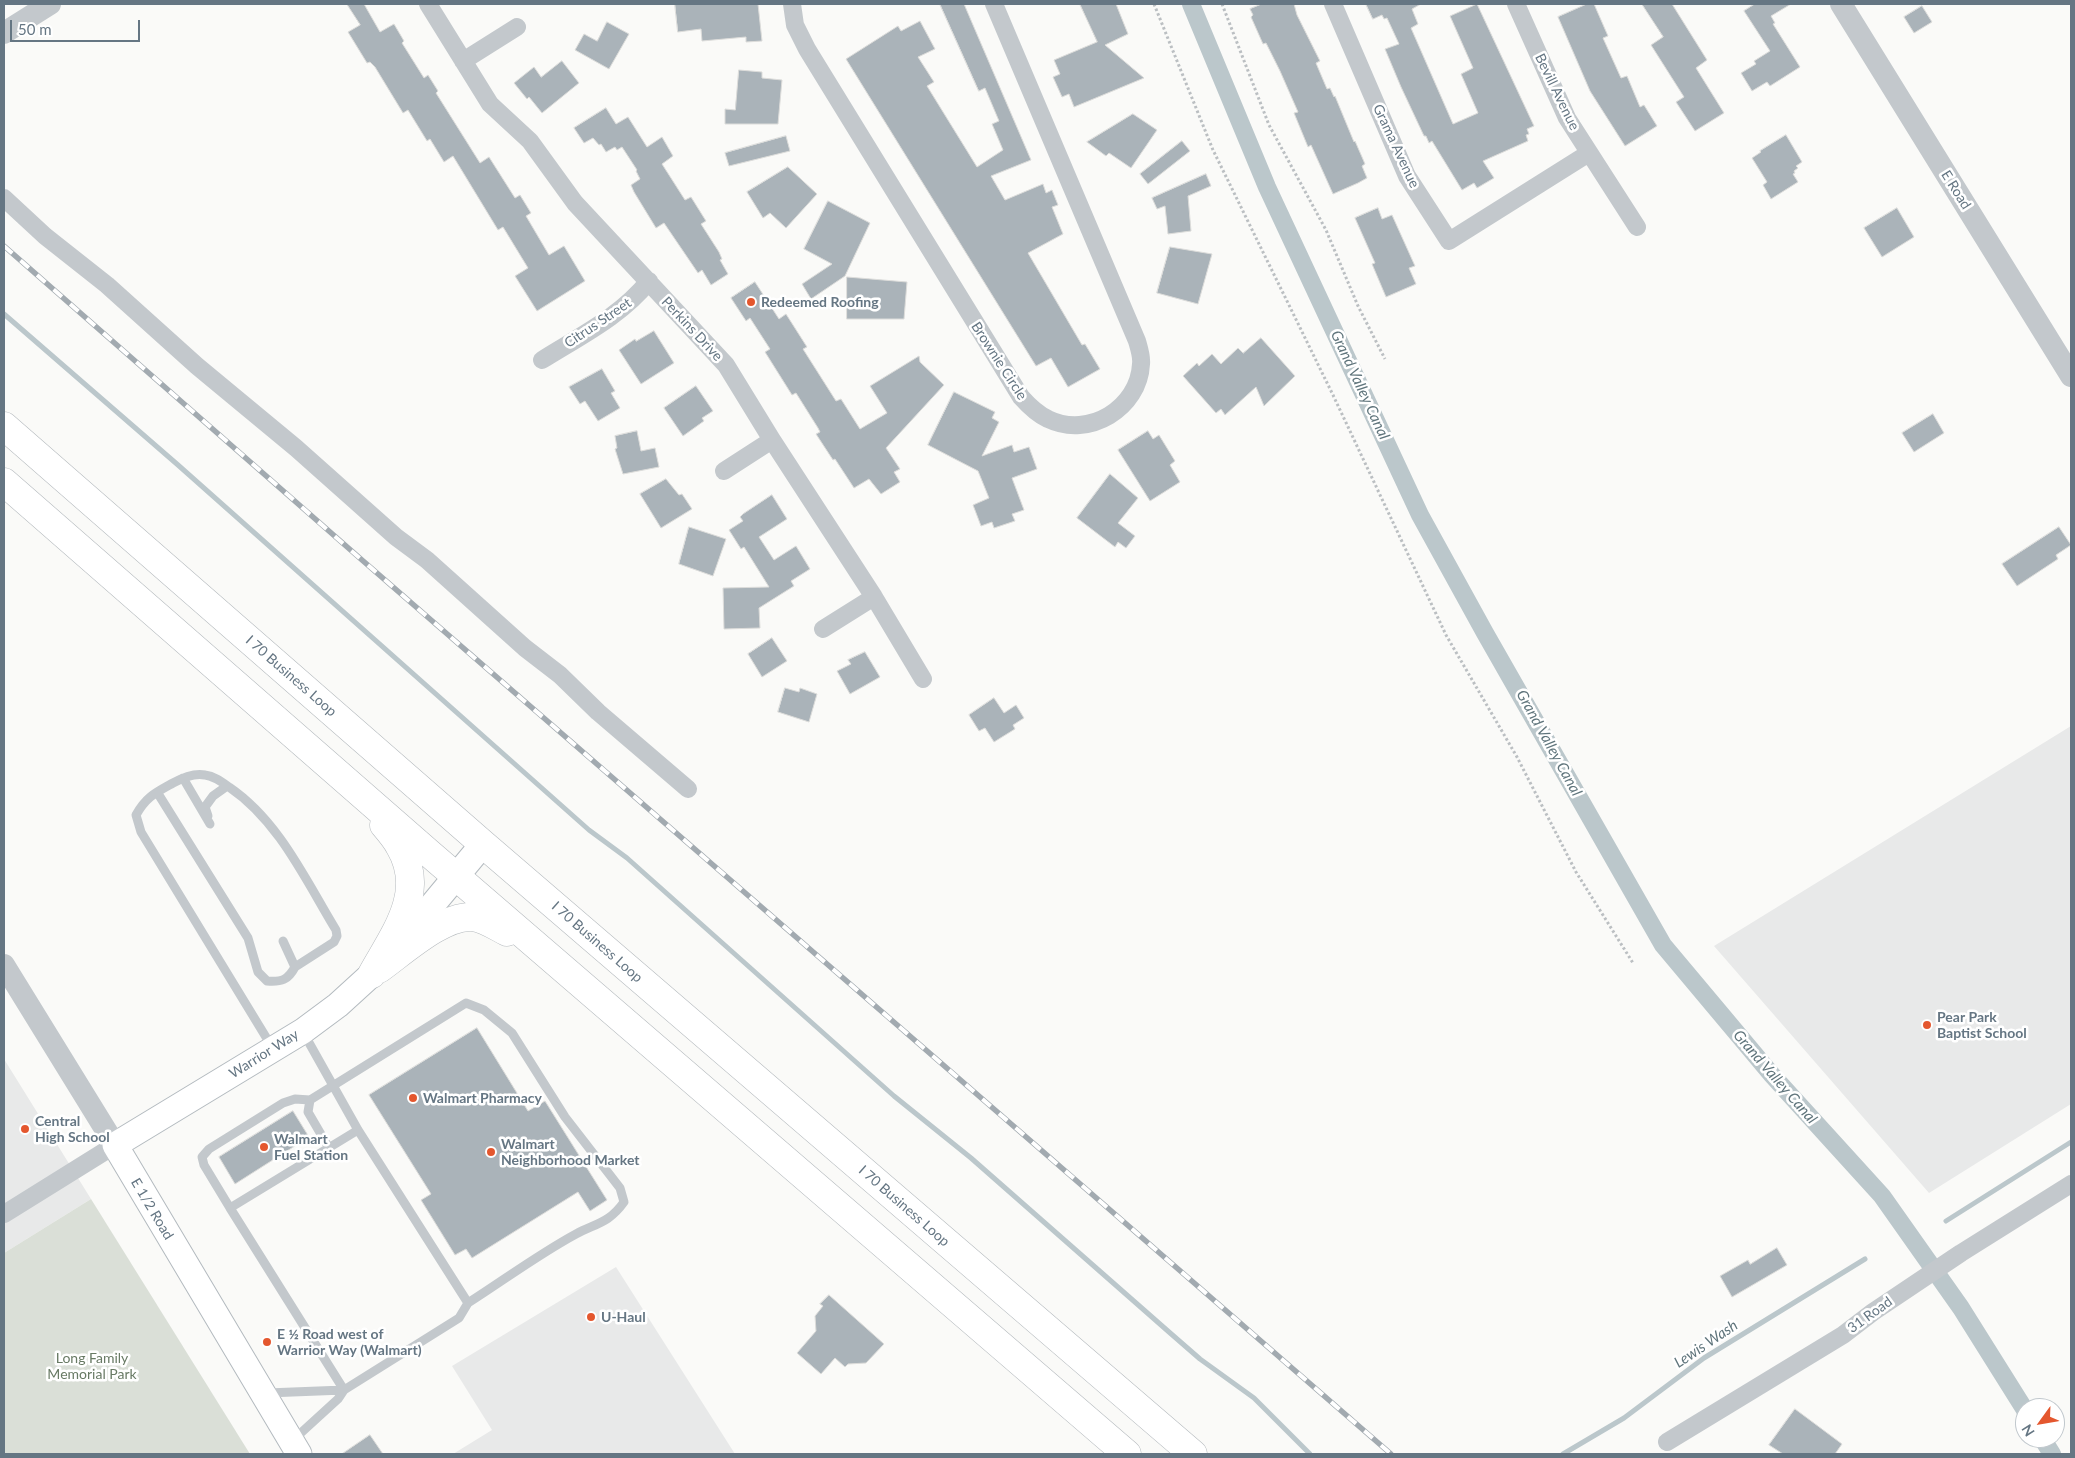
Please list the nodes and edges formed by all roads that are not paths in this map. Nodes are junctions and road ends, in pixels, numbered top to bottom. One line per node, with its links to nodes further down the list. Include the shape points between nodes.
1 (50, 4): 9 (street)
2 (428, 4): 10 (street, Perkins Drive)
3 (792, 4): 4 (street, Brownie Circle, via 795,24 807,49 1021,398 1049,420 1066,425 1097,422 1124,405 1133,392 1142,362 1137,341)
4 (994, 4)
5 (1333, 4): 11 (street, Grama Avenue, via 1407,176 1449,241)
6 (1516, 4): 11 (street, Bevill Avenue, via 1567,118)
7 (1841, 4): 16 (street, E Road)
8 (517, 27): 10 (street)
9 (4, 33)
10 (463, 61): 14 (street, Perkins Drive, via 490,104 530,141 575,203)
11 (1589, 153): 13 (street, Bevill Avenue)
12 (4, 198): 27 (street, via 396,537 427,560)
13 (1637, 227)
14 (649, 282): 15 (street, Citrus Street, via 618,313); 18 (street, Perkins Drive, via 726,365)
15 (542, 360)
16 (2071, 376)
17 (4, 426): 29 (main road, I 70 Business Loop)
18 (772, 440): 19 (street); 21 (street, Perkins Drive)
19 (724, 471)
20 (4, 482): 24 (main road)
21 (874, 597): 22 (street); 23 (street, Perkins Drive)
22 (823, 630)
23 (924, 679)
24 (312, 750): 30 (main road); 34 (main road, via 382,822 400,846 411,874 410,898 404,917)
25 (183, 778): 26 (lane, via 204,774); 26 (lane, via 210,824 205,807); 28 (lane)
26 (227, 786): 33 (lane, via 242,796 282,840 336,930 334,942)
27 (688, 789)
28 (157, 792): 33 (lane, via 248,938 258,972 268,981 280,982 290,977); 37 (lane, via 143,802 136,815 141,832)
29 (483, 844): 30 (main road, Warrior Way); 52 (main road, I 70 Business Loop)
30 (457, 876): 34 (main road, Warrior Way); 35 (main road)
31 (283, 941): 33 (lane)
32 (4, 965): 41 (street, E 1/2 Road)
33 (295, 966)
34 (372, 974): 35 (main road, via 444,924 474,917 513,936); 36 (main road, Warrior Way)
35 (595, 996): 51 (main road)
36 (303, 1031): 37 (main road, Warrior Way); 38 (lane)
37 (274, 1049): 41 (main road, Warrior Way)
38 (334, 1085): 39 (lane); 40 (lane); 46 (lane, via 466,1003 484,1010 512,1033 565,1117 620,1188 624,1202 615,1214 577,1234)
39 (310, 1100): 42 (lane, via 308,1112); 44 (lane, via 283,1102 209,1149 202,1157)
40 (358, 1130): 42 (lane); 46 (lane)
41 (115, 1146): 45 (street, Warrior Way); 48 (main road, E 1/2 Road)
42 (329, 1148): 44 (lane)
43 (2071, 1184): 49 (street, 31 Road, via 1960,1253 1844,1335)
44 (230, 1208): 47 (lane)
45 (4, 1214)
46 (468, 1303): 47 (lane, via 459,1318)
47 (344, 1390): 48 (lane); 50 (lane)
48 (262, 1394): 50 (main road, E 1/2 Road)
49 (1667, 1442)
50 (295, 1448)
51 (1127, 1454)
52 (1193, 1454)

